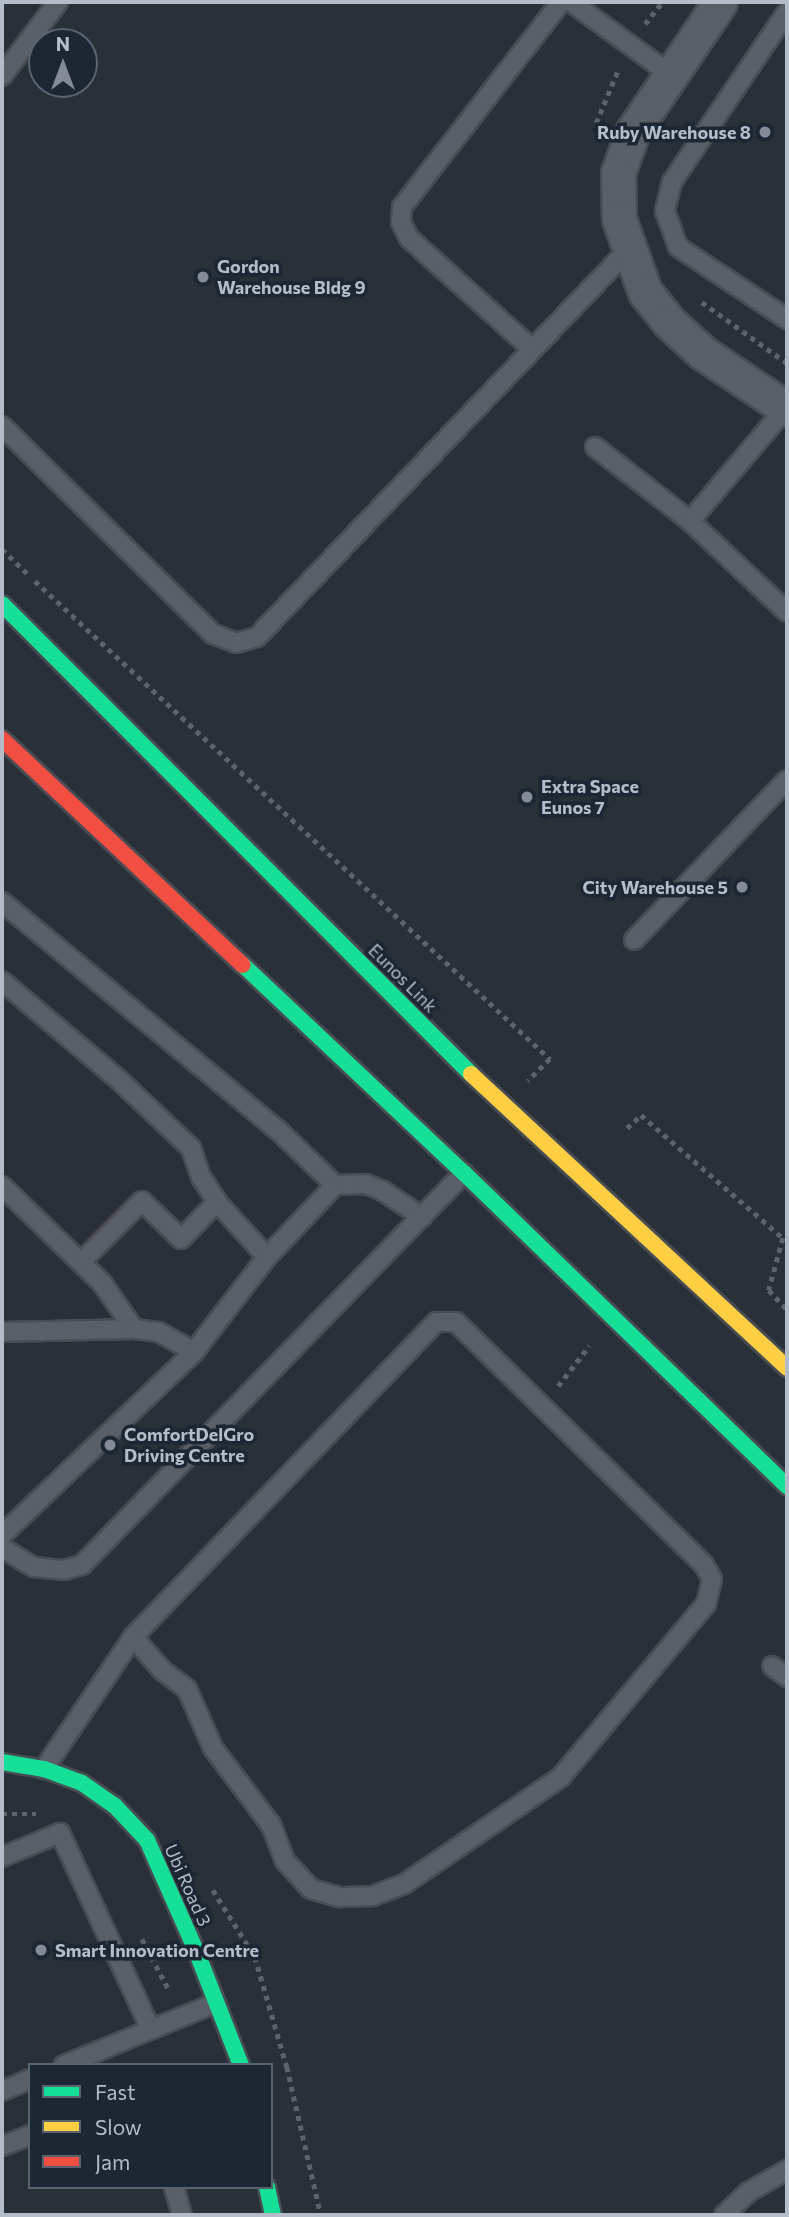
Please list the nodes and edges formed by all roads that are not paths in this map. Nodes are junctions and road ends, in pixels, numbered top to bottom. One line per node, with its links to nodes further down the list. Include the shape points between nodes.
1 (58, 2): 7 (lane)
2 (561, 2): 10 (lane, via 402,206 401,222 409,238)
3 (571, 2): 6 (lane)
4 (720, 2): 6 (street)
5 (787, 12): 9 (lane, via 672,182 665,211 678,247)
6 (671, 75): 8 (street, via 633,131 618,173 620,219)
7 (2, 76)
8 (629, 248): 10 (lane); 11 (street, via 645,292 669,322 704,353)
9 (787, 319)
10 (531, 348): 12 (lane, via 257,637 236,643 213,634)
11 (786, 409): 14 (lane)
12 (2, 426)
13 (595, 447): 14 (lane)
14 (690, 521): 16 (lane)
15 (2, 604): 32 (main road, Eunos Link, via 503,1107)
16 (787, 612)
17 (2, 739): 22 (main road)
18 (787, 780): 20 (lane)
19 (2, 902): 23 (lane, via 278,1130)
20 (634, 940)
21 (2, 981): 25 (lane, via 191,1148 201,1177)
22 (464, 1173): 26 (lane); 33 (main road)
23 (335, 1185): 26 (lane, via 366,1184); 27 (lane)
24 (2, 1186): 28 (lane)
25 (217, 1202): 27 (lane); 28 (lane, via 181,1239 142,1201)
26 (422, 1217): 35 (lane, via 82,1565 64,1570 34,1567)
27 (267, 1256): 31 (lane)
28 (80, 1262): 29 (lane, via 102,1283)
29 (134, 1329): 30 (lane); 31 (lane, via 159,1332)
30 (2, 1332)
31 (194, 1352): 34 (lane)
32 (787, 1368)
33 (787, 1486)
34 (2, 1535)
35 (2, 1548)
36 (133, 1637): 36 (lane, via 436,1322 446,1320 456,1322 704,1564 712,1579 706,1604 561,1777 404,1884 372,1896 340,1897 311,1889 285,1861 271,1825 213,1748 187,1689 162,1670); 40 (lane)
37 (772, 1666): 38 (lane)
38 (787, 1677)
39 (2, 1762): 40 (main road, Ubi Road 3)
40 (44, 1769): 42 (main road, Ubi Road 3, via 82,1783 114,1805 147,1840)
41 (2, 1857): 43 (lane, via 60,1833)
42 (216, 2003): 43 (lane); 45 (main road, Ubi Road 3)
43 (150, 2028): 44 (lane)
44 (69, 2063)
45 (236, 2063)
46 (28, 2080): 47 (lane)
47 (2, 2091)
48 (28, 2136): 49 (lane)
49 (2, 2146)
50 (787, 2170): 55 (lane, via 750,2191)
51 (175, 2189): 53 (lane)
52 (267, 2189): 54 (main road)
53 (182, 2215)
54 (272, 2215)
55 (724, 2215)

